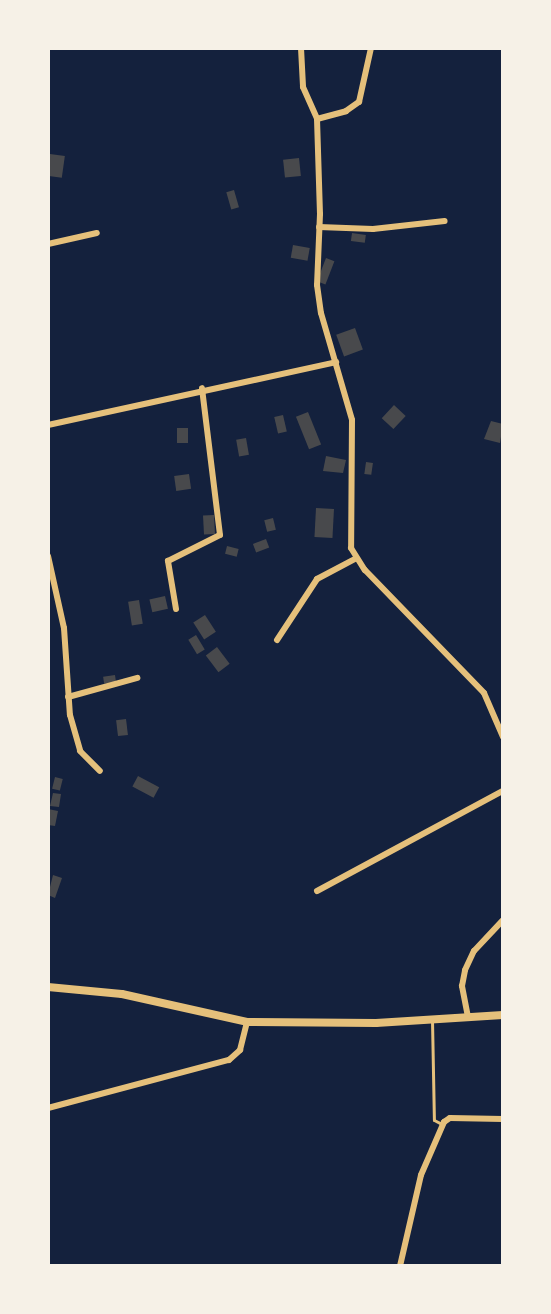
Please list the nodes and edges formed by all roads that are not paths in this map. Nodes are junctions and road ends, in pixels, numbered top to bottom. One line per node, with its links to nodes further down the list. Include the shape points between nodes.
1 (301, 48): 3 (street, via 303,87)
2 (371, 48): 3 (street, via 358,102 346,111)
3 (316, 119): 5 (street)
4 (445, 221): 5 (street, via 373,229)
5 (319, 227): 8 (street, via 317,285)
6 (97, 233): 7 (street)
7 (48, 244)
8 (336, 362): 9 (street); 12 (street, via 352,420 351,548)
9 (202, 388): 10 (street); 13 (street, via 220,534 168,561)
10 (48, 424)
11 (48, 556): 16 (street, via 64,628)
12 (355, 559): 14 (street, via 317,579); 17 (street, via 484,693)
13 (176, 609)
14 (277, 640)
15 (137, 678): 16 (street)
16 (68, 697): 19 (street, via 80,751)
17 (502, 727): 18 (street)
18 (503, 737)
19 (100, 771)
20 (503, 791): 21 (street)
21 (317, 891)
22 (503, 920): 25 (street, via 474,951 465,970 462,986)
23 (48, 987): 27 (street, via 112,992)
24 (503, 1015): 25 (street)
25 (468, 1017): 26 (street)
26 (432, 1020): 27 (street); 30 (lane, via 434,1120)
27 (247, 1022): 28 (street, via 240,1050 229,1060)
28 (48, 1108)
29 (503, 1119): 30 (street, via 450,1118)
30 (442, 1124): 31 (street, via 421,1174)
31 (400, 1266)

